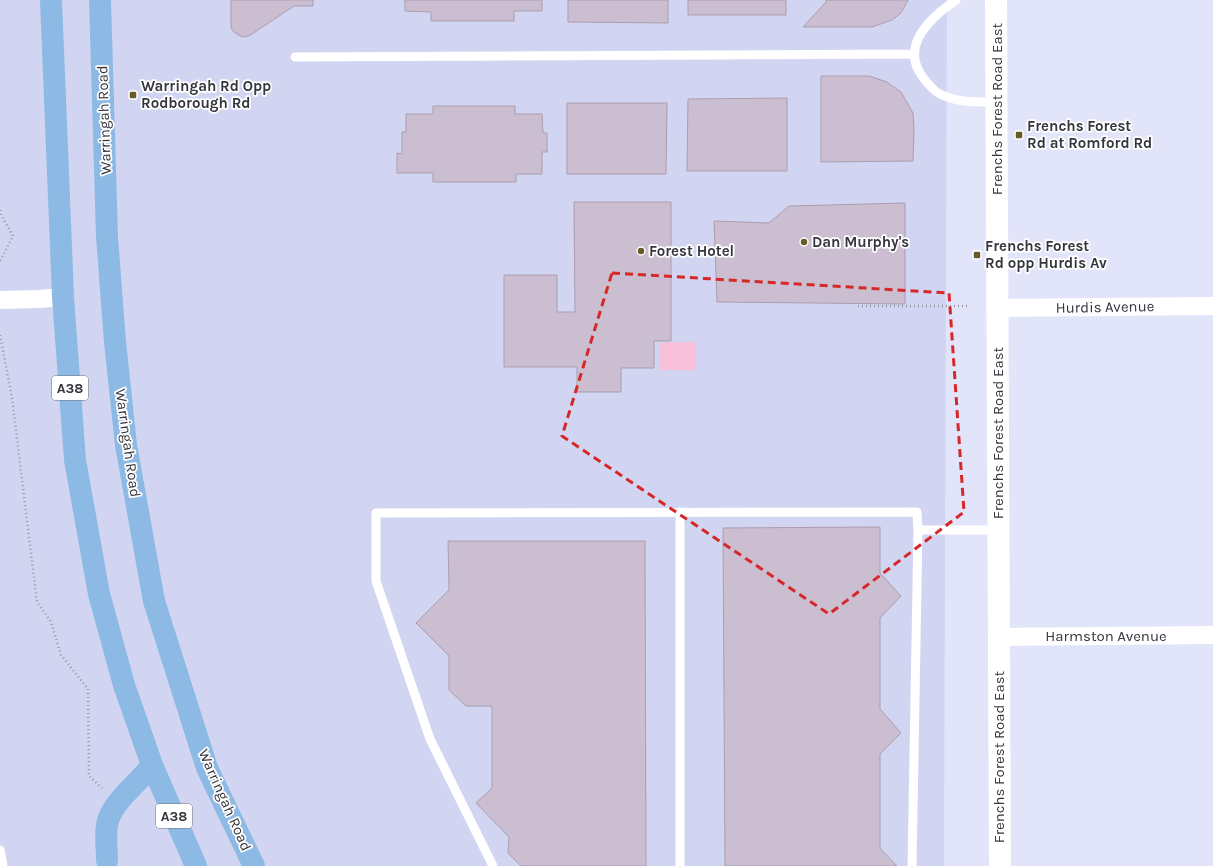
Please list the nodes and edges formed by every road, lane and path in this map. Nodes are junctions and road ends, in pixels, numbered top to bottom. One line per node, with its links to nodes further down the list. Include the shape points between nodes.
1 (51, 0): 10 (highway, A38)
2 (100, 0): 28 (highway, Warringah Road, via 107,237 115,342 128,453 154,601 207,768)
3 (956, 0): 5 (lane, via 934,17 926,27 918,38)
4 (996, 0): 7 (main road, Frenchs Forest Road East)
5 (914, 54): 6 (lane); 7 (lane, via 917,69 940,95 967,102)
6 (295, 57)
7 (996, 102): 15 (main road, Frenchs Forest Road East)
8 (0, 210): 9 (path, via 13,236)
9 (0, 261)
10 (63, 298): 11 (street); 22 (highway, A38, via 75,460 99,594 124,685)
11 (0, 300)
12 (858, 306): 13 (path)
13 (970, 306)
14 (1213, 306): 15 (street, Hurdis Avenue)
15 (998, 308): 19 (main road, Frenchs Forest Road East)
16 (0, 335): 23 (path, via 12,398 37,602 51,622 62,655 88,689 89,776)
17 (680, 512): 18 (lane, via 917,512); 29 (lane, via 376,513 376,581 430,739); 30 (lane)
18 (918, 530): 19 (lane); 31 (lane)
19 (998, 530): 21 (main road, Frenchs Forest Road East)
20 (1213, 636): 21 (street, Harmston Avenue)
21 (998, 637): 32 (main road, Frenchs Forest Road East)
22 (152, 765): 25 (highway, via 118,802 110,816 106,831); 27 (highway, A38)
23 (102, 788)
24 (0, 850): 26 (lane)
25 (107, 863)
26 (3, 866)
27 (196, 866)
28 (254, 866)
29 (493, 866)
30 (680, 866)
31 (912, 866)
32 (1000, 866)

